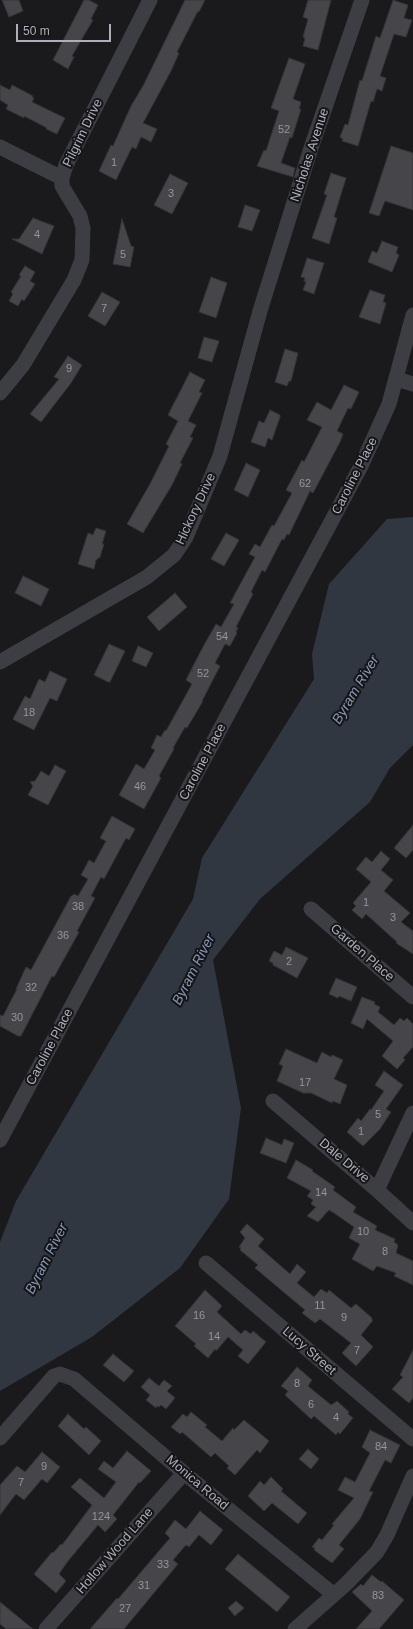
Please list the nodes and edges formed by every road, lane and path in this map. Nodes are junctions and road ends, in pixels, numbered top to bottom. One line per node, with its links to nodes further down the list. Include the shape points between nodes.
1 (150, 0): 4 (street, Pilgrim Drive, via 66,165)
2 (362, 0): 5 (street, Nicholas Avenue, via 311,148)
3 (0, 147): 4 (street)
4 (62, 178): 9 (street, Pilgrim Drive, via 62,186 80,216 83,228 82,260 74,280 23,365)
5 (260, 311): 10 (street, Hickory Drive, via 220,456 186,537 174,555 147,577)
6 (413, 315): 7 (street, Caroline Place)
7 (397, 379): 8 (street); 15 (street, Caroline Place, via 389,404 361,466)
8 (413, 384)
9 (0, 393)
10 (0, 662)
11 (311, 909): 12 (street, Garden Place)
12 (413, 996)
13 (273, 1102): 16 (street, Dale Drive)
14 (413, 1113): 16 (street)
15 (0, 1140)
16 (377, 1190): 17 (street, Dale Drive)
17 (413, 1223)
18 (206, 1263): 20 (street, Lucy Street)
19 (0, 1438): 21 (street, Monica Road, via 54,1376 60,1374 74,1378)
20 (413, 1439)
21 (184, 1473): 23 (street, Monica Road); 24 (street, Hollow Wood Lane)
22 (413, 1476): 23 (street, via 377,1552)
23 (333, 1594): 25 (street)
24 (46, 1629)
25 (295, 1629)

